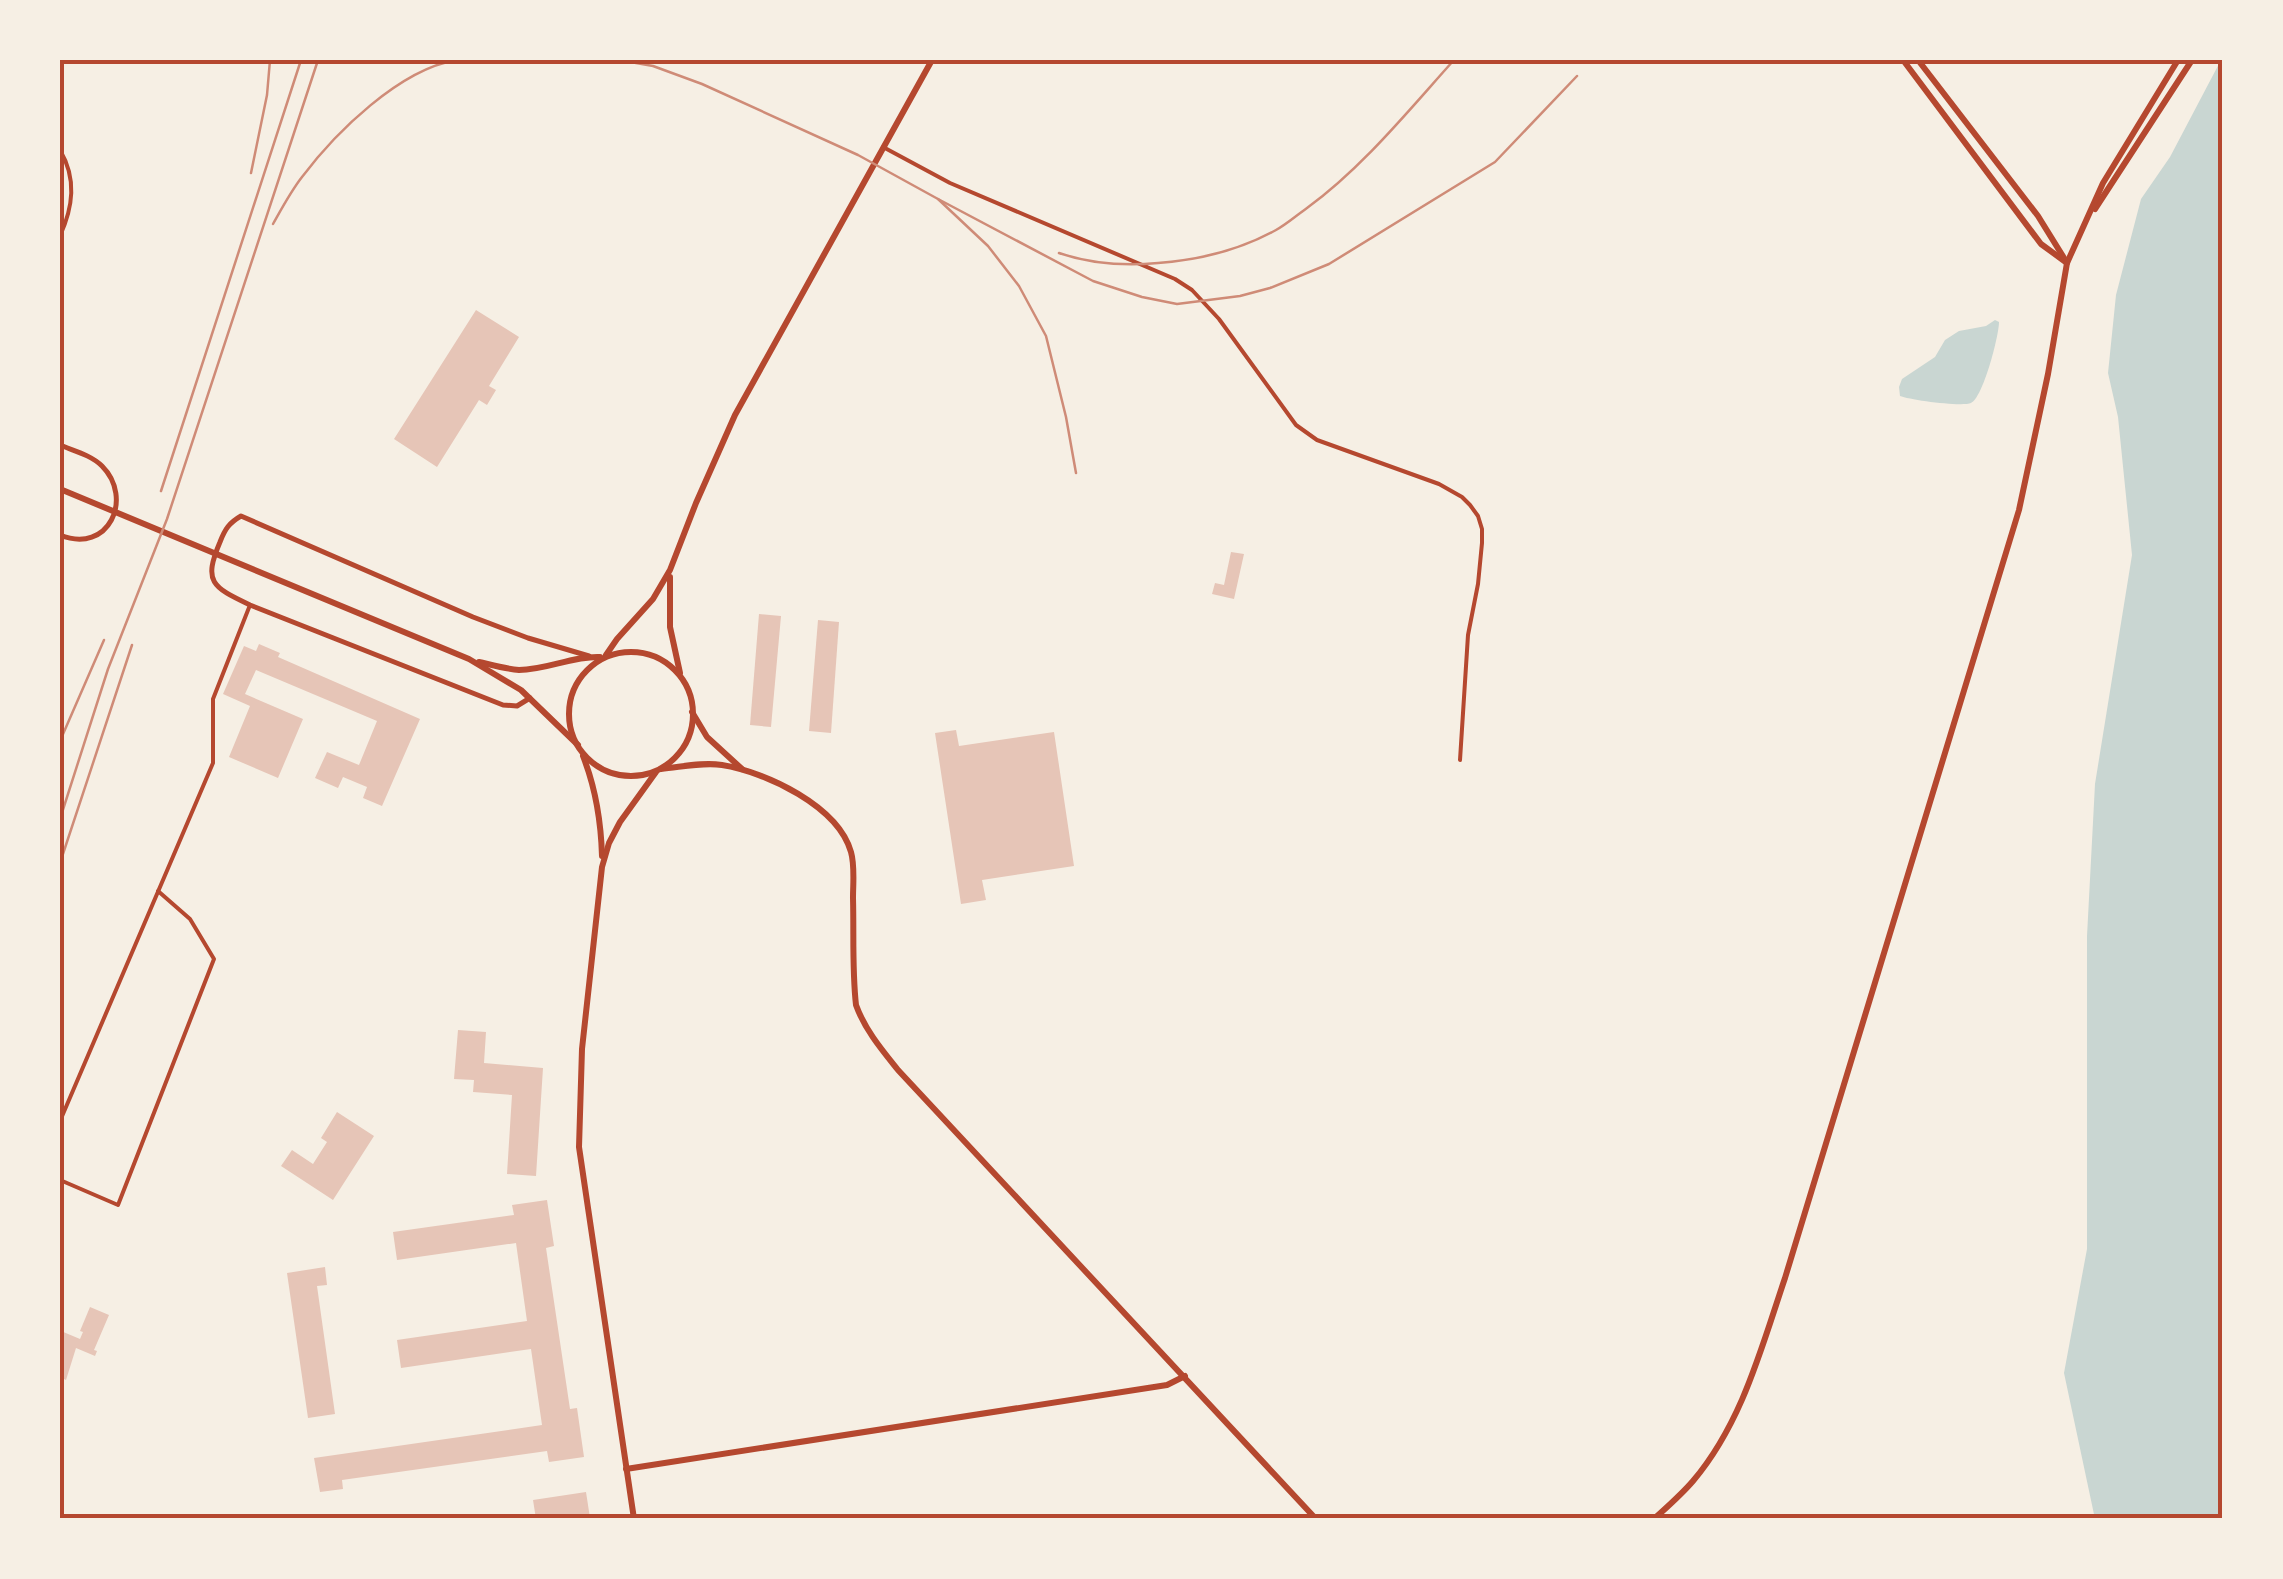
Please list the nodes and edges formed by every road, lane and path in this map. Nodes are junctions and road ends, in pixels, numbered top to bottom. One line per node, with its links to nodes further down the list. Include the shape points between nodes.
1 (932, 60): 6 (main road)
2 (1902, 60): 9 (main road, via 2040,244)
3 (1918, 60): 9 (main road)
4 (2178, 60): 9 (main road, via 2104,183)
5 (2192, 60): 9 (main road)
6 (882, 147): 13 (main road, via 735,414); 21 (street, via 950,184 1174,279 1218,319 1296,425 1317,440 1439,484 1470,505 1482,543)
7 (60, 150): 8 (street, via 73,187)
8 (60, 236)
9 (2067, 263): 32 (main road, via 2019,510 1780,1293 1731,1426 1695,1478)
10 (60, 445): 12 (street, via 104,468 116,500 107,526 93,538)
11 (60, 489): 16 (main road)
12 (60, 535)
13 (670, 570): 15 (main road); 17 (main road, via 670,627)
14 (250, 605): 15 (street, via 218,586 211,571 226,527 241,516 473,617); 18 (street, via 503,705); 25 (street, via 213,699 213,763)
15 (599, 656): 16 (main road, via 521,670); 17 (main road, via 647,653); 20 (main road, via 572,695)
16 (468, 659): 18 (main road)
17 (682, 680): 19 (main road)
18 (530, 698): 20 (main road)
19 (692, 712): 22 (main road, via 683,750); 23 (main road, via 707,737)
20 (579, 748): 22 (main road, via 597,767 620,776); 24 (main road, via 599,813)
21 (1460, 760)
22 (658, 770): 23 (main road, via 698,764); 24 (main road, via 620,822)
23 (743, 770): 28 (main road, via 804,798 845,837 852,860 856,1006 875,1040)
24 (602, 867): 29 (main road, via 579,1137)
25 (158, 891): 26 (street); 27 (street, via 190,919 214,959 118,1206)
26 (60, 1121)
27 (60, 1180)
28 (1184, 1376): 29 (main road, via 1167,1385); 31 (main road)
29 (626, 1469): 30 (main road)
30 (634, 1519)
31 (1316, 1519)
32 (1654, 1519)

